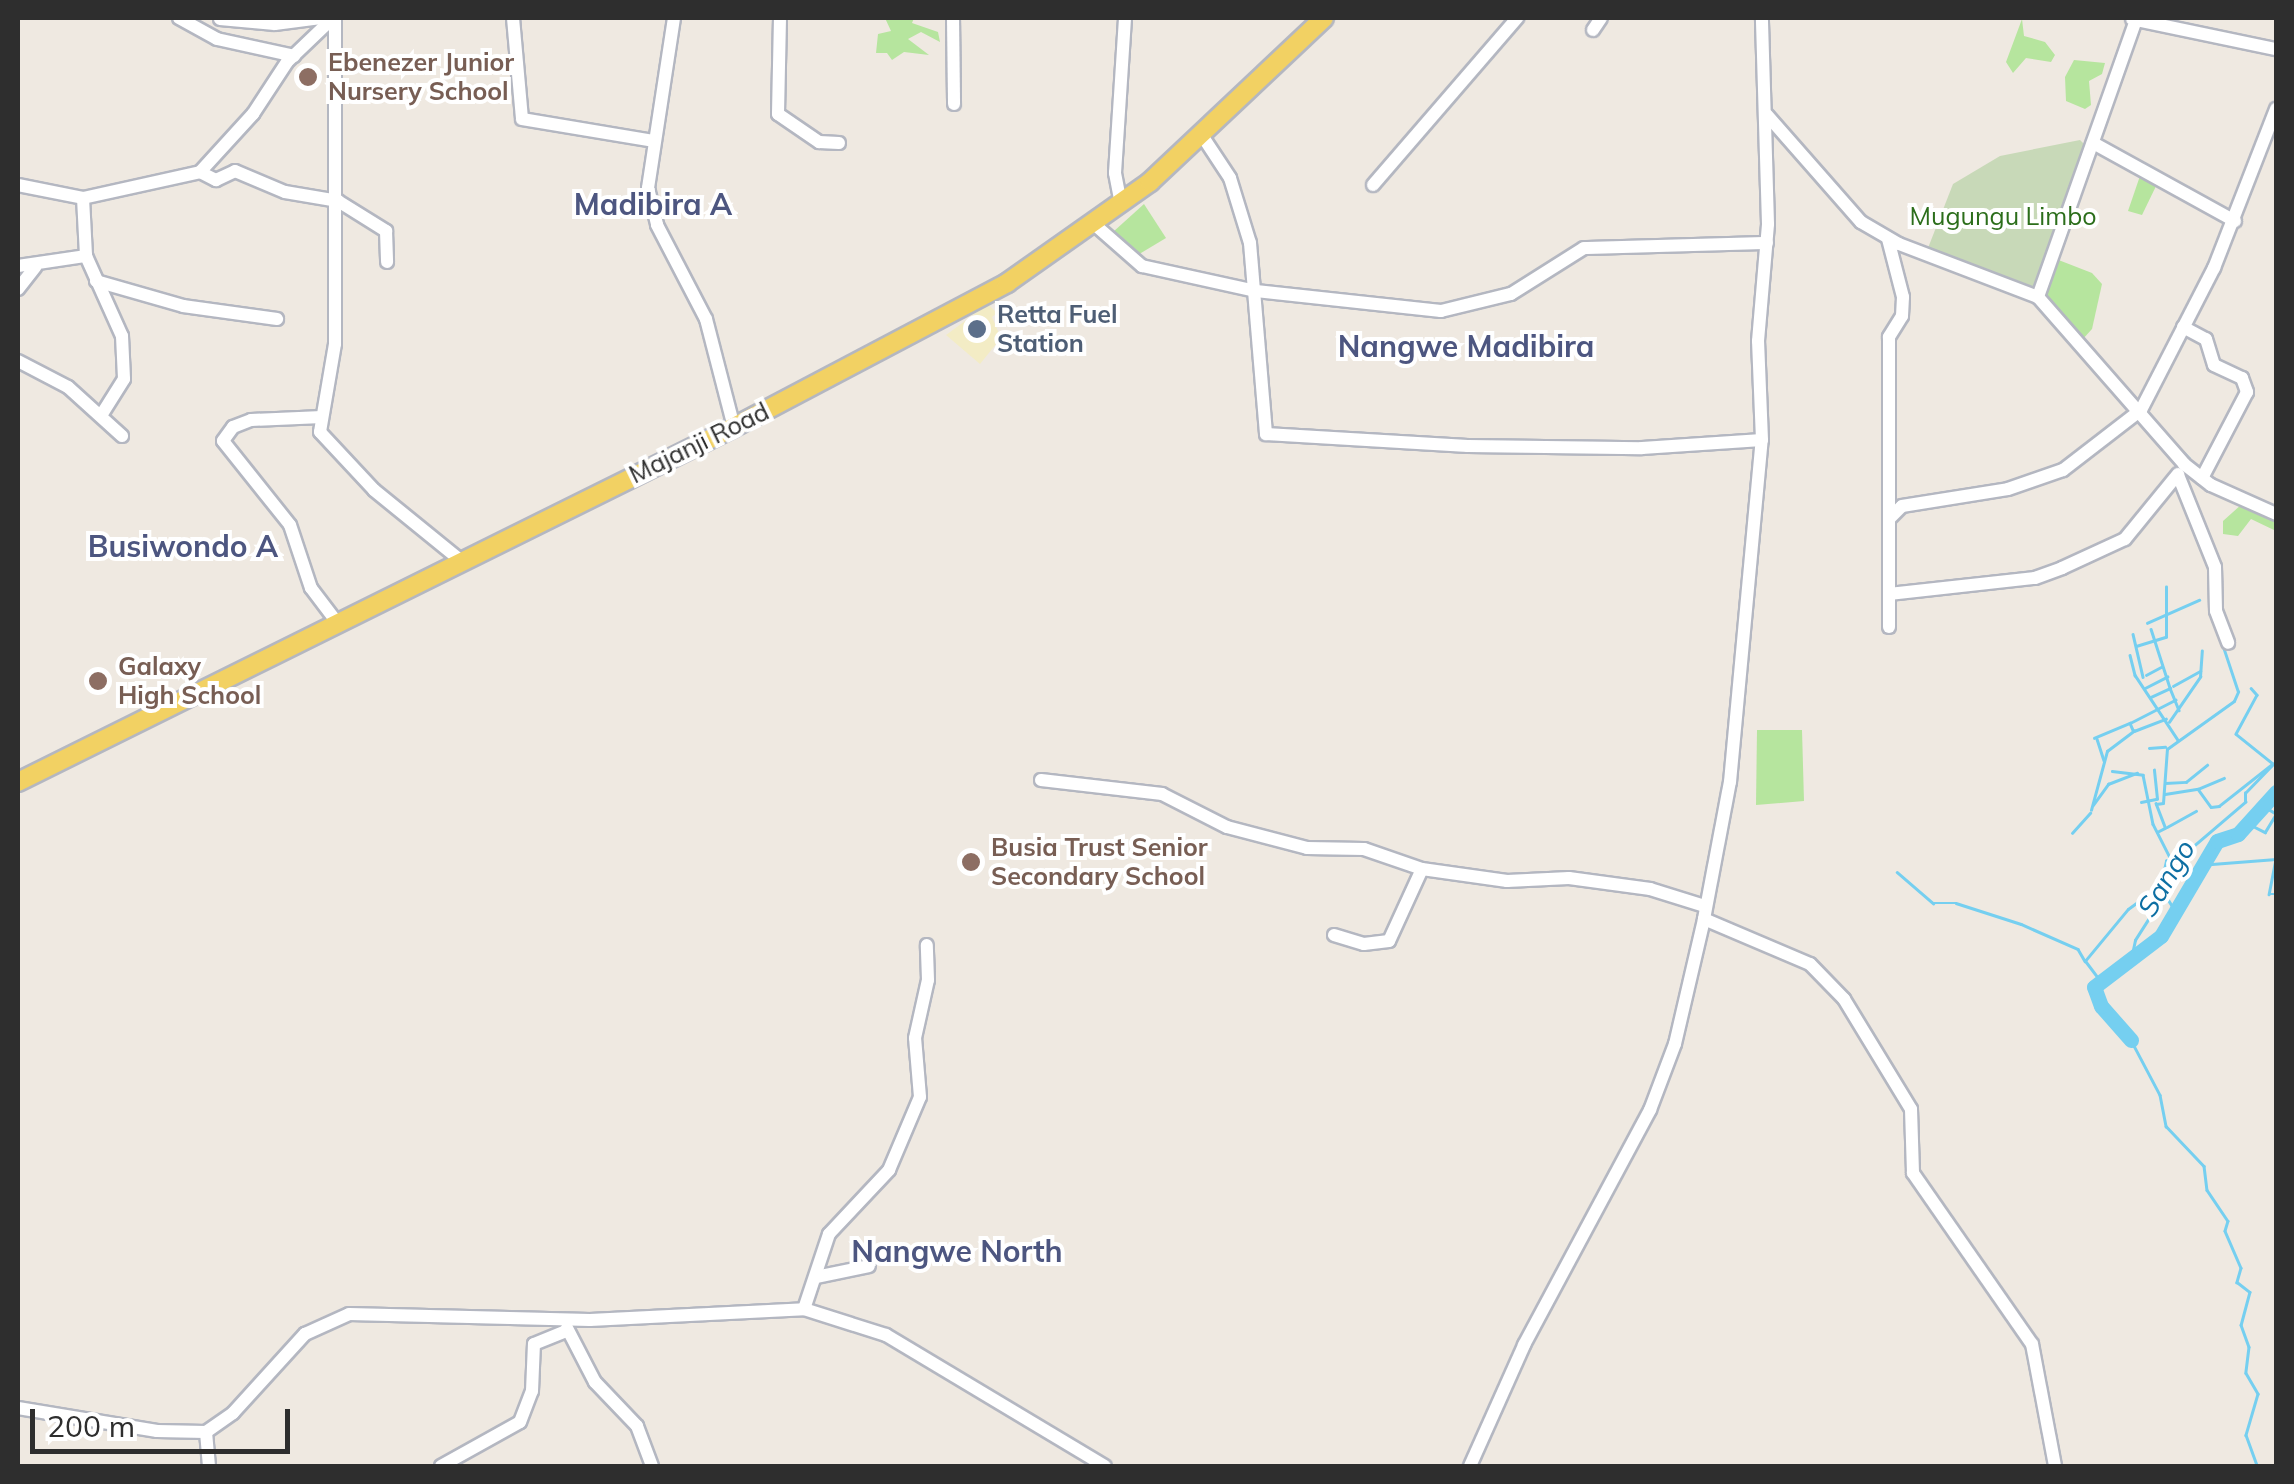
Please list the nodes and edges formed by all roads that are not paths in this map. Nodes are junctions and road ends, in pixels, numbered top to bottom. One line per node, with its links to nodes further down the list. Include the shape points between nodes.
1 (179, 18): 17 (street, via 217,39)
2 (321, 18): 14 (street, via 275,24)
3 (334, 18): 17 (street); 29 (street)
4 (513, 18): 22 (street, via 522,119)
5 (674, 18): 22 (street)
6 (780, 18): 24 (street, via 778,114 819,142)
7 (952, 18): 18 (street)
8 (1125, 18): 30 (street, via 1115,174)
9 (1324, 18): 21 (main road, Majanji Road)
10 (1517, 18): 27 (street)
11 (1601, 18): 15 (street)
12 (1762, 18): 20 (street)
13 (2132, 19): 16 (street); 23 (street)
14 (220, 20)
15 (1593, 30)
16 (2276, 49)
17 (294, 56): 25 (street, via 226,148)
18 (954, 104)
19 (2276, 108): 31 (street)
20 (1767, 114): 33 (street, via 1837,202); 34 (street)
21 (1202, 137): 30 (main road, Majanji Road); 41 (street, via 1230,178 1242,211)
22 (653, 141): 49 (street, via 648,188 657,226 706,319)
23 (2093, 142): 31 (street); 42 (street)
24 (839, 143)
25 (200, 172): 28 (street); 29 (street, via 216,180 235,171 286,192)
26 (18, 185): 28 (street)
27 (1373, 186)
28 (83, 198): 35 (street)
29 (338, 201): 36 (street, via 386,230); 48 (street, via 334,344)
30 (1121, 204): 32 (main road, Majanji Road)
31 (2235, 221): 44 (street)
32 (1094, 224): 41 (street, via 1142,266); 49 (main road, Majanji Road, via 922,332)
33 (1888, 239): 42 (street); 54 (street, via 1903,297 1902,316 1889,337)
34 (1767, 243): 41 (street, via 1584,248 1512,294 1441,310); 51 (street, via 1758,341)
35 (86, 256): 38 (street); 39 (street)
36 (387, 262)
37 (18, 266): 38 (street)
38 (35, 267): 40 (street)
39 (96, 281): 43 (street, via 182,306); 47 (street, via 119,325 124,379)
40 (18, 289)
41 (1256, 291): 51 (street, via 1266,434 1468,446 1642,448)
42 (2038, 297): 46 (street)
43 (277, 320)
44 (2183, 327): 46 (street); 53 (street, via 2206,339 2214,364 2242,378 2248,392)
45 (18, 361): 47 (street, via 68,386)
46 (2140, 410): 52 (street); 55 (street, via 2063,470 2008,489)
47 (102, 414): 50 (street)
48 (322, 417): 58 (street, via 320,432 352,467); 60 (street, via 251,420 233,426 223,441 290,525 311,588)
49 (734, 427): 58 (main road, Majanji Road)
50 (122, 436)
51 (1762, 440): 66 (street, via 1730,782)
52 (2181, 469): 53 (street); 59 (street, via 2126,540 2062,568 2034,578); 62 (street, via 2215,567 2216,611)
53 (2202, 478): 56 (street)
54 (1890, 493): 55 (street); 57 (street)
55 (1902, 506): 57 (street)
56 (2276, 514)
57 (1889, 520): 59 (street)
58 (460, 560): 60 (main road, Majanji Road)
59 (1889, 594): 61 (street)
60 (336, 621): 64 (main road, Majanji Road)
61 (1889, 627)
62 (2228, 643)
63 (1041, 780): 65 (street, via 1162,794 1227,827 1279,842 1391,854)
64 (18, 782)
65 (1422, 869): 66 (street, via 1650,888); 67 (street, via 1389,941 1364,944)
66 (1704, 912): 79 (street, via 1675,1044 1650,1110 1524,1345); 80 (street, via 1810,964 1844,999 1911,1109 1913,1174 2032,1344)
67 (1334, 936)
68 (928, 945): 70 (street, via 915,1038 920,1097 889,1170 828,1234)
69 (869, 1266): 70 (street)
70 (816, 1277): 71 (street)
71 (804, 1309): 72 (street); 78 (street, via 886,1335)
72 (566, 1326): 74 (street, via 373,1312 332,1319 297,1340 233,1413); 76 (street, via 534,1344 532,1391 520,1422); 77 (street, via 595,1382 637,1426)
73 (18, 1408): 74 (street, via 157,1431)
74 (206, 1432): 75 (street)
75 (209, 1466)
76 (441, 1466)
77 (652, 1466)
78 (1105, 1466)
79 (1470, 1466)
80 (2055, 1466)

